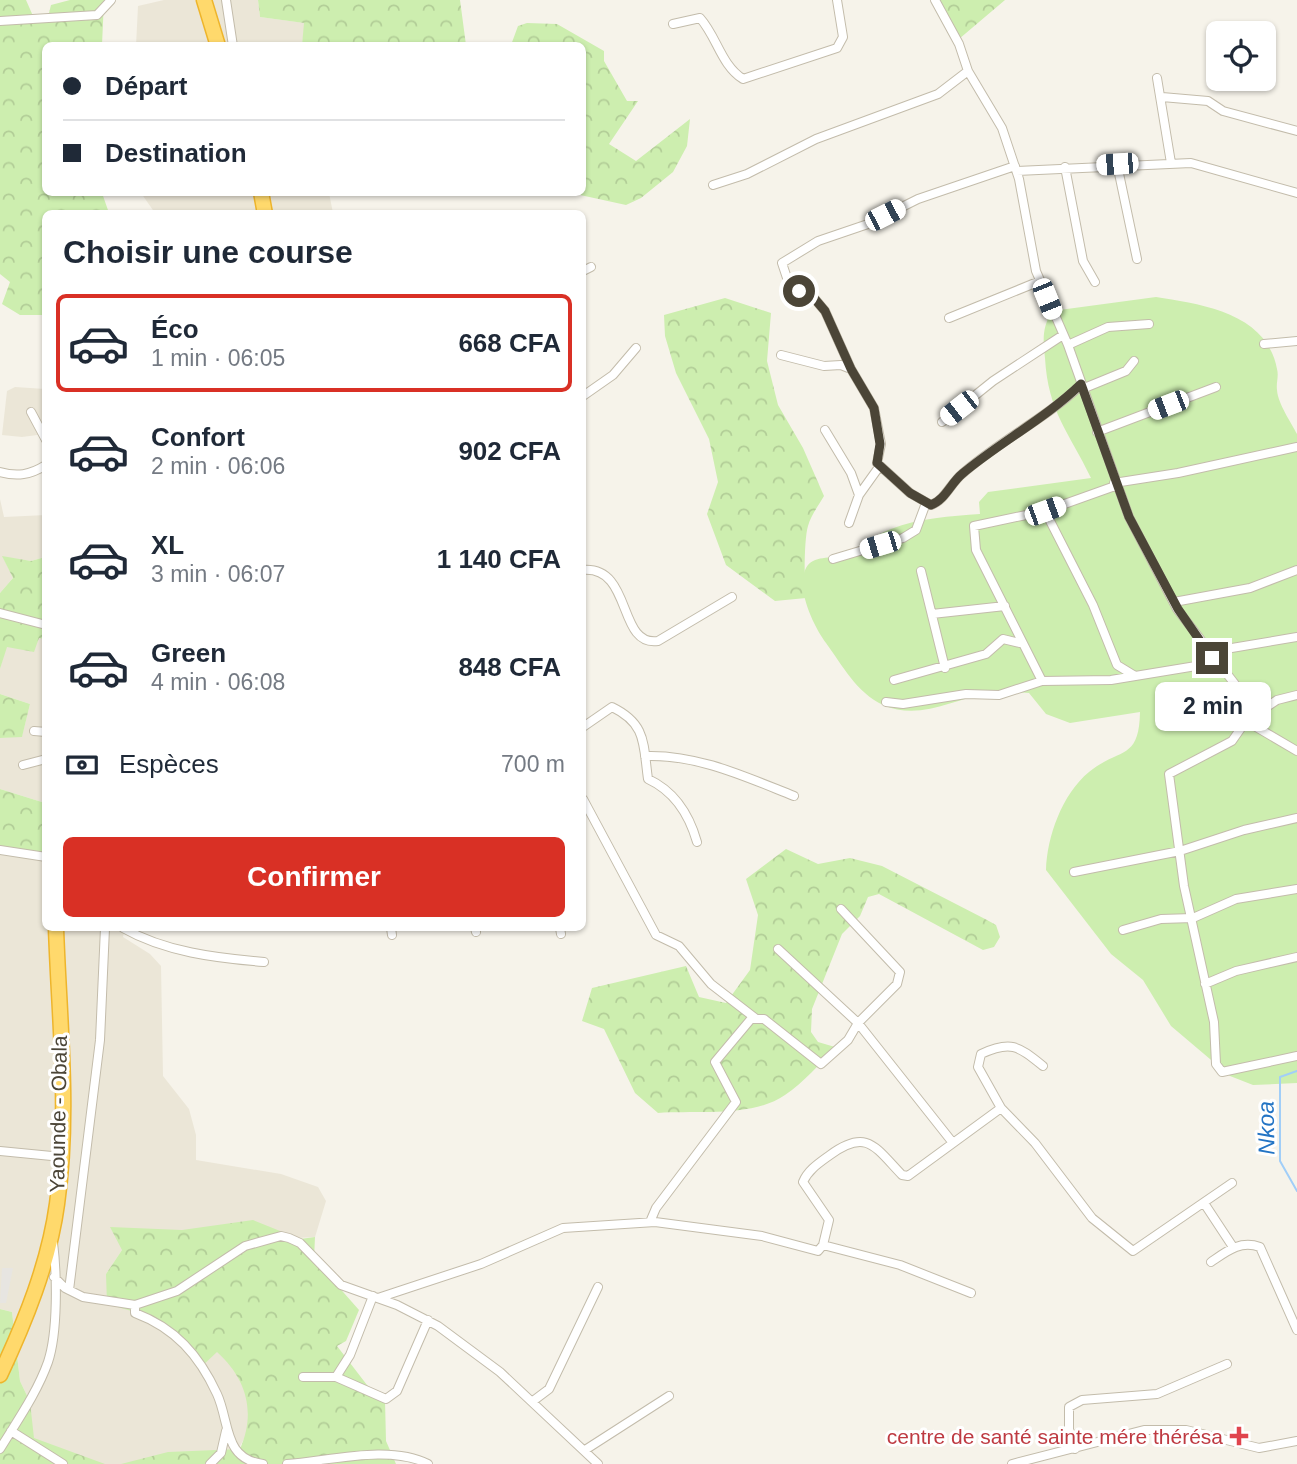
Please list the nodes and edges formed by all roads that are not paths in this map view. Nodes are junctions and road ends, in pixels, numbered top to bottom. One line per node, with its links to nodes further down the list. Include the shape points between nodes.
1 (111, 0): 6 (street, via 97,15)
2 (226, 0): 9 (street)
3 (837, 0): 7 (street, via 843,37 837,48 743,79 700,18)
4 (935, 0): 10 (street)
5 (207, 1): 8 (highway)
6 (0, 20)
7 (673, 24)
8 (217, 42)
9 (232, 42)
10 (968, 71): 17 (street, via 1002,128); 18 (street, via 938,94 816,139 747,174)
11 (1157, 78): 12 (street)
12 (1162, 97): 13 (street, via 1208,101 1223,111); 14 (street)
13 (1297, 131)
14 (1171, 163): 15 (street); 19 (street, via 1191,163)
15 (1117, 164): 16 (street); 20 (street)
16 (1065, 167): 17 (street); 22 (street, via 1083,261)
17 (1016, 168): 21 (street); 32 (street, via 918,199 868,224 818,241 782,263 788,281 825,311)
18 (713, 185)
19 (1297, 193)
20 (1137, 260)
21 (1040, 281): 23 (street); 25 (street)
22 (1095, 282)
23 (949, 318)
24 (1149, 324): 28 (street, via 1108,327)
25 (1063, 335): 28 (street); 37 (street)
26 (1297, 341): 27 (street)
27 (1264, 344)
28 (1068, 345): 33 (street)
29 (636, 348): 35 (street, via 613,375)
30 (782, 355): 32 (street)
31 (1135, 361): 33 (street, via 1126,371)
32 (851, 369): 43 (street, via 874,408)
33 (1082, 387): 39 (street); 47 (street, via 961,474 936,503)
34 (1216, 387): 39 (street)
35 (586, 394)
36 (31, 412): 40 (street)
37 (942, 422)
38 (825, 430): 46 (street, via 851,472)
39 (1097, 432): 45 (street)
40 (42, 433)
41 (1297, 447): 45 (street)
42 (42, 467): 44 (street, via 13,476)
43 (879, 467): 46 (street); 47 (street)
44 (0, 472)
45 (1115, 484): 48 (street); 55 (street)
46 (859, 495): 49 (street)
47 (926, 503): 50 (street, via 916,530 904,538)
48 (1045, 511): 56 (street, via 974,526 976,550); 64 (street, via 1117,664)
49 (849, 523)
50 (833, 559)
51 (586, 570): 54 (street, via 618,589 638,638 646,643 658,642)
52 (1297, 570): 55 (street, via 1250,589)
53 (921, 571): 58 (street)
54 (732, 597)
55 (1174, 602): 62 (street)
56 (1005, 606): 58 (street); 61 (street)
57 (0, 613): 59 (street)
58 (932, 614): 63 (street)
59 (42, 624)
60 (1297, 637): 62 (street)
61 (1020, 643): 63 (street, via 1003,639 986,654); 66 (street)
62 (1208, 652): 64 (street, via 1196,666); 69 (street, via 1241,692)
63 (945, 668): 65 (street)
64 (1135, 676): 66 (street)
65 (894, 680)
66 (1042, 681): 68 (street, via 999,695)
67 (1297, 695): 69 (street, via 1277,701)
68 (886, 702)
69 (1246, 721): 73 (street); 82 (street, via 1232,741 1170,774)
70 (586, 725): 74 (street, via 612,707 632,716 643,738)
71 (34, 730): 72 (street)
72 (42, 731)
73 (1297, 751)
74 (645, 756): 77 (street, via 668,755 718,767); 80 (street, via 648,779 666,787 691,821)
75 (42, 760): 76 (street)
76 (23, 765)
77 (794, 796)
78 (586, 805): 96 (street, via 656,935 679,946 710,984)
79 (1297, 818): 82 (street)
80 (697, 842)
81 (0, 850): 83 (street)
82 (1180, 851): 84 (street); 87 (street)
83 (42, 856)
84 (1074, 872)
85 (1297, 889): 87 (street, via 1236,899)
86 (841, 909): 97 (street, via 901,972 897,984)
87 (1193, 918): 88 (street, via 1161,919); 95 (street)
88 (1123, 930)
89 (56, 931): 103 (highway, Yaounde - Obala)
90 (105, 931): 113 (street, via 100,1040)
91 (128, 931): 94 (street, via 212,958)
92 (778, 949): 97 (street)
93 (1297, 957): 95 (street, via 1236,971)
94 (264, 962)
95 (1205, 984): 98 (street, via 1214,1022 1216,1064 1222,1072)
96 (755, 1017): 97 (street, via 764,1019 821,1064 848,1040); 106 (street, via 715,1062 736,1102)
97 (858, 1023): 101 (street)
98 (1297, 1056)
99 (1043, 1066): 100 (street, via 1012,1045 981,1054 978,1067)
100 (1001, 1108): 101 (street); 105 (street, via 1035,1143 1092,1218 1133,1251)
101 (953, 1143): 108 (street, via 908,1176 863,1140 845,1144 815,1167 803,1182 829,1220)
102 (0, 1151): 103 (street)
103 (62, 1157): 107 (highway, Yaounde - Obala)
104 (1232, 1183): 105 (street)
105 (1204, 1203): 109 (street)
106 (650, 1222): 108 (street, via 762,1236 818,1251); 115 (street, via 563,1228 481,1264)
107 (52, 1229): 111 (street); 120 (highway, Yaounde - Obala, via 21,1332)
108 (822, 1245): 114 (street, via 900,1265)
109 (1233, 1247): 110 (street); 118 (street, via 1260,1247)
110 (1211, 1262)
111 (54, 1277): 113 (street); 125 (street, via 49,1359)
112 (598, 1287): 124 (street, via 549,1390)
113 (69, 1290): 116 (street, via 83,1297)
114 (971, 1293)
115 (376, 1297): 116 (street, via 341,1285 300,1243 281,1236 245,1246 177,1291); 117 (street); 122 (street)
116 (135, 1305): 126 (street, via 135,1313 166,1326 186,1344 217,1392)
117 (428, 1320): 122 (street, via 397,1391 386,1398); 124 (street)
118 (1297, 1330)
119 (1227, 1364): 129 (street, via 1157,1394 1082,1400 1069,1407)
120 (0, 1375)
121 (303, 1377): 122 (street)
122 (336, 1377)
123 (669, 1396): 130 (street)
124 (533, 1401): 130 (street)
125 (11, 1431): 128 (street); 132 (street)
126 (226, 1431): 133 (street, via 220,1453); 134 (street, via 239,1456)
127 (1297, 1441): 129 (street, via 1259,1448 1167,1428)
128 (0, 1449)
129 (1075, 1449): 138 (street)
130 (585, 1450): 137 (street)
131 (329, 1462): 135 (street); 136 (street, via 410,1455)
132 (63, 1464)
133 (210, 1464)
134 (263, 1464)
135 (287, 1464)
136 (428, 1464)
137 (598, 1464)
138 (1012, 1464)

